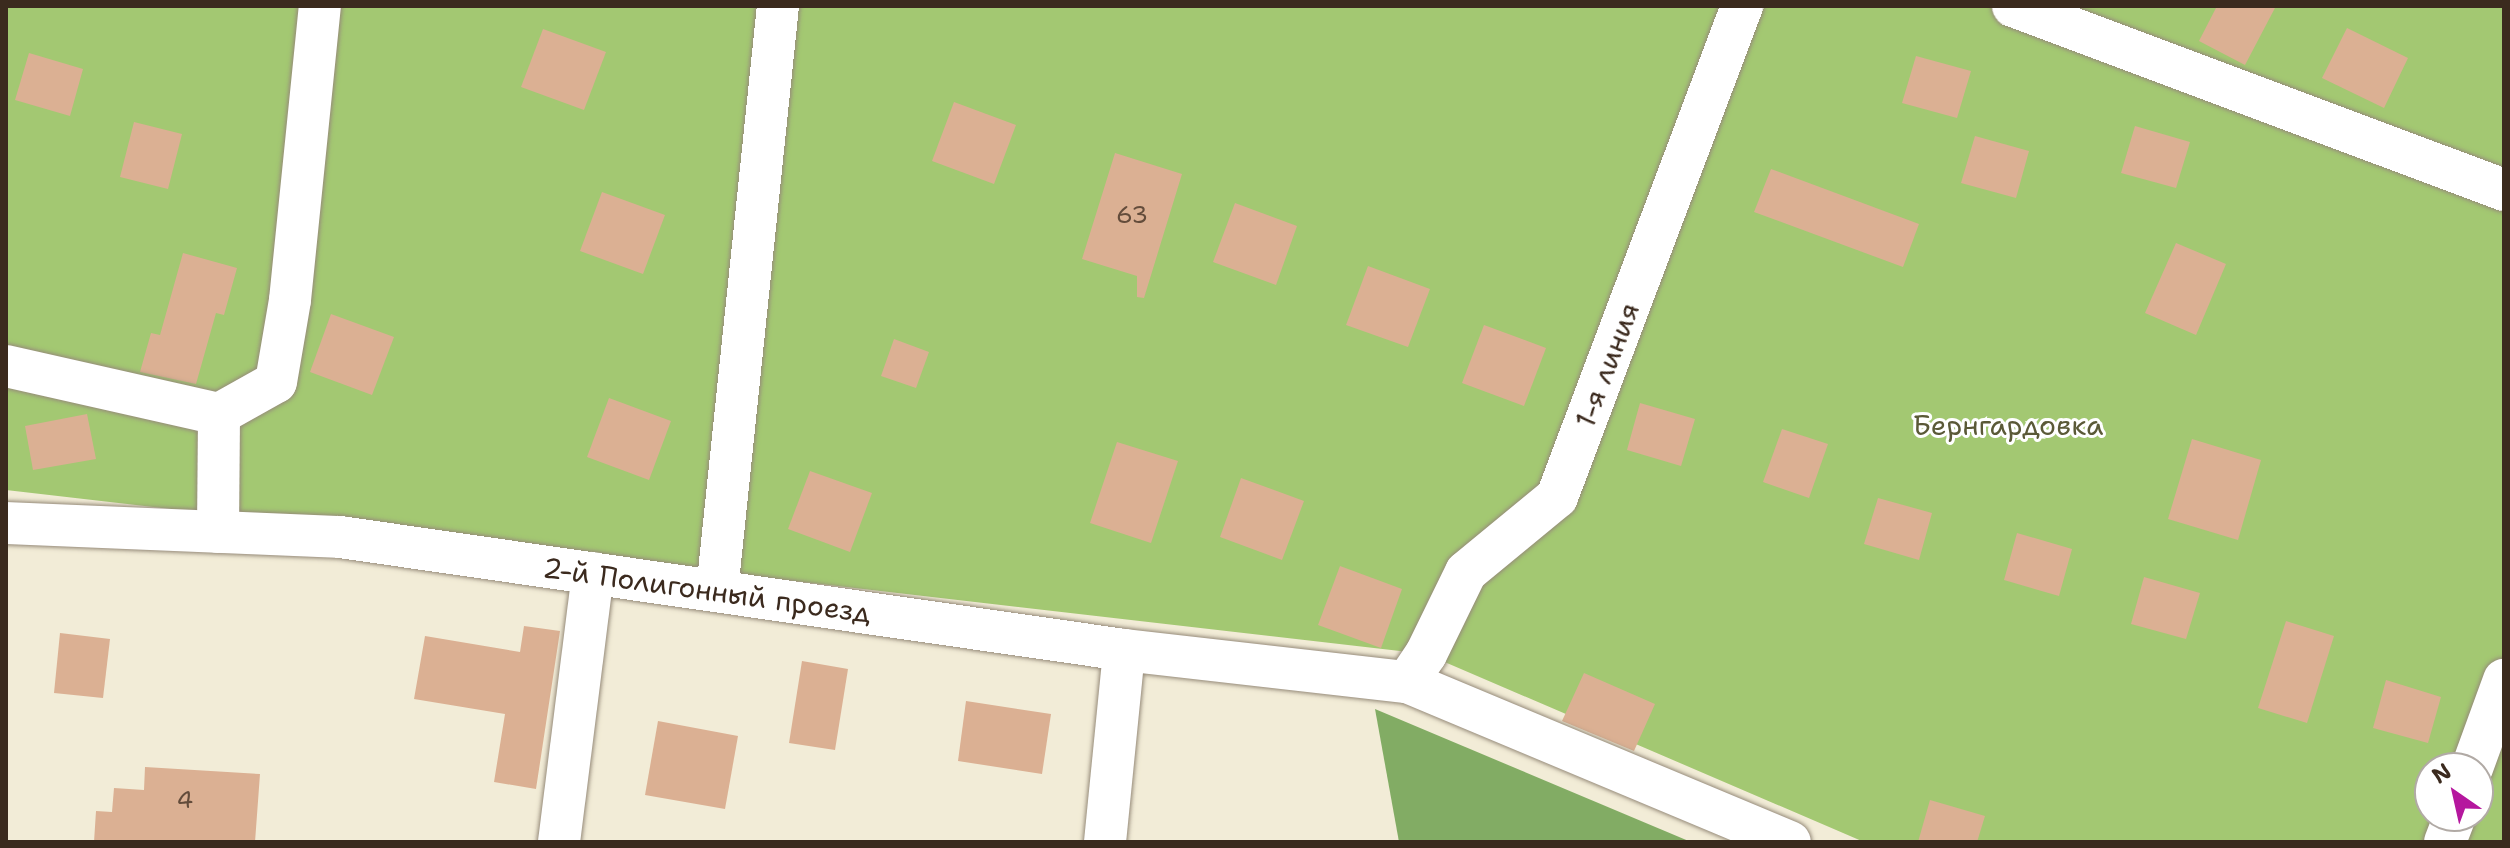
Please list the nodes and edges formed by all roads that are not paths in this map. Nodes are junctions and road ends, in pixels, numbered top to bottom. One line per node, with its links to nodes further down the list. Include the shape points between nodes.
1 (320, 6): 7 (street, via 290,300 276,382)
2 (778, 6): 11 (street)
3 (1742, 6): 14 (street, 1-я линия, via 1557,497 1466,572)
4 (2013, 6): 5 (street)
5 (2504, 190)
6 (6, 366): 7 (street)
7 (219, 414): 9 (street)
8 (6, 523): 9 (street, 2-й Полигонный проезд)
9 (218, 532): 10 (street, 2-й Полигонный проезд, via 340,537)
10 (593, 573): 11 (street, 2-й Полигонный проезд); 16 (street)
11 (717, 591): 12 (street, 2-й Полигонный проезд)
12 (1124, 650): 14 (street, 2-й Полигонный проезд); 17 (street)
13 (2504, 680): 15 (street)
14 (1407, 682): 18 (street, 2-й Полигонный проезд)
15 (2478, 752)
16 (559, 842)
17 (1105, 842)
18 (1790, 842)

